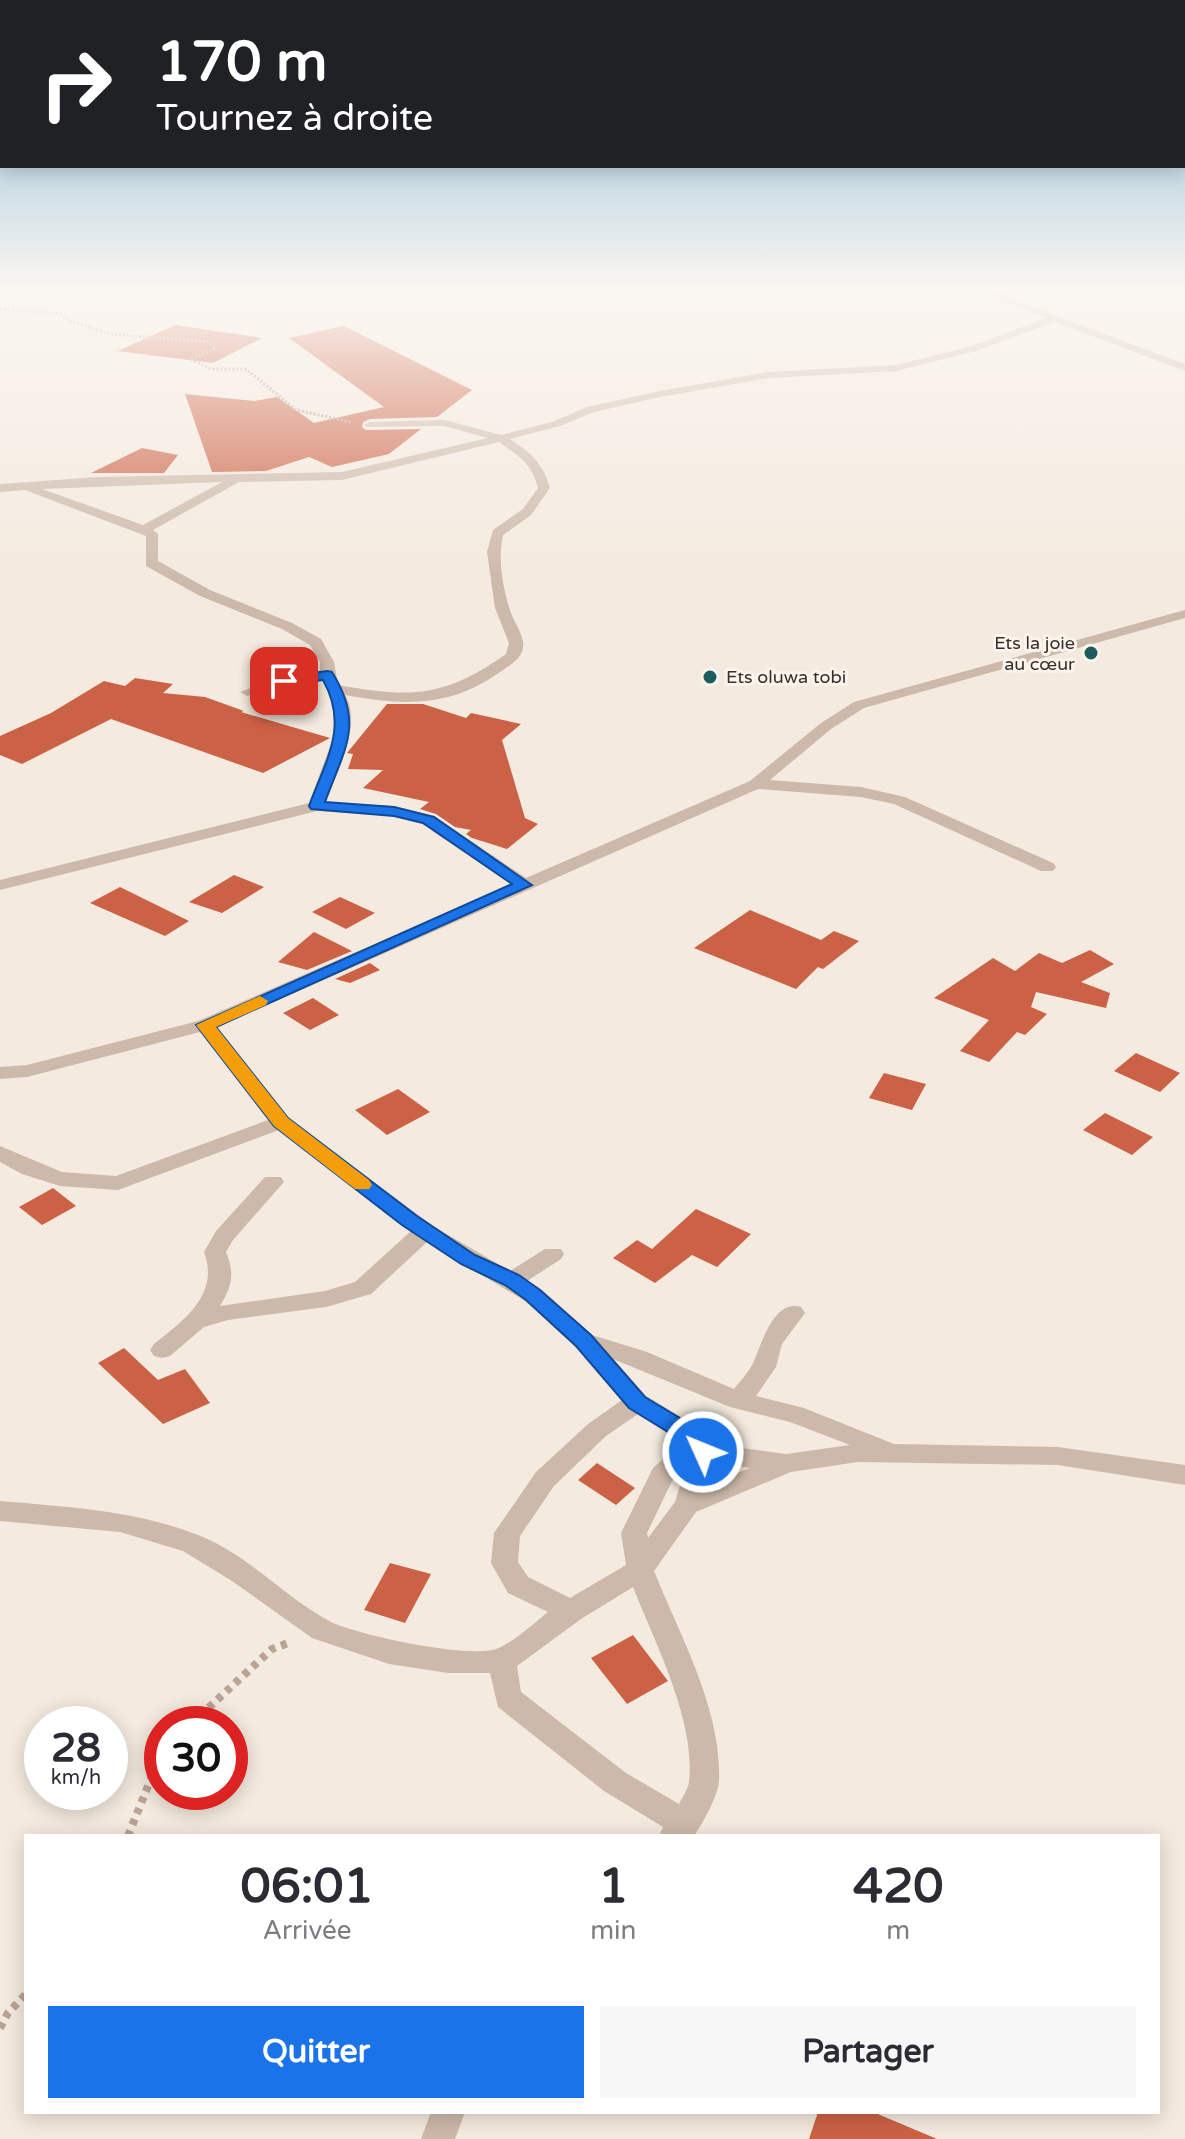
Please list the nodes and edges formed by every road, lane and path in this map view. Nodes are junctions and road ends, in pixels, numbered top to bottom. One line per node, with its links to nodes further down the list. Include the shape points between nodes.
1 (268, 387): 3 (path, via 296,410)
2 (701, 387): 4 (street, via 591,409)
3 (370, 425): 4 (street, via 444,423)
4 (500, 438): 5 (street, via 342,476); 10 (street, via 539,469 544,488 527,512 497,533 493,552 502,608 516,643 513,656 481,679 443,694 393,699)
5 (238, 478): 6 (street); 8 (street)
6 (28, 487): 7 (street); 8 (street)
7 (0, 488)
8 (144, 530): 10 (street, via 152,534 151,563 316,642)
9 (1185, 614): 12 (street, via 859,705)
10 (330, 682): 11 (street, via 284,681); 13 (street, via 341,700 343,733)
11 (247, 692)
12 (756, 784): 14 (street, via 899,800); 16 (street)
13 (316, 806): 15 (street); 16 (street, via 394,811 428,820)
14 (1047, 867)
15 (0, 885)
16 (524, 885): 17 (street)
17 (205, 1025): 18 (street, via 27,1071); 19 (street)
18 (0, 1073)
19 (281, 1122): 20 (street, via 118,1183 60,1179); 22 (street)
20 (0, 1153)
21 (273, 1182): 26 (street, via 215,1252 220,1284)
22 (425, 1231): 24 (street); 26 (street, via 363,1288)
23 (553, 1254): 24 (street)
24 (512, 1280): 27 (street)
25 (793, 1313): 29 (street)
26 (200, 1320): 28 (street)
27 (584, 1341): 29 (street, via 639,1358); 30 (street)
28 (162, 1350)
29 (739, 1401): 32 (street, via 795,1414)
30 (637, 1402): 31 (street); 38 (street, via 597,1430 545,1479 507,1533 504,1563 518,1585)
31 (701, 1446): 33 (street); 35 (street); 37 (street, via 662,1475 646,1503 634,1533)
32 (894, 1452): 33 (street); 34 (street, via 1058,1456)
33 (787, 1463): 35 (street)
34 (1185, 1475)
35 (687, 1505): 37 (street)
36 (0, 1511): 39 (street, via 120,1522 192,1543)
37 (640, 1570): 38 (street); 43 (street, via 701,1736 704,1784)
38 (571, 1611): 40 (street)
39 (322, 1630): 40 (street, via 389,1652 448,1661); 41 (path, via 272,1649)
40 (502, 1661): 43 (street, via 508,1698)
41 (210, 1706)
42 (144, 1796): 44 (path)
43 (680, 1830)
44 (129, 1834)
45 (24, 1996): 46 (path)
46 (0, 2028)
47 (447, 2114): 48 (street)
48 (438, 2139)

